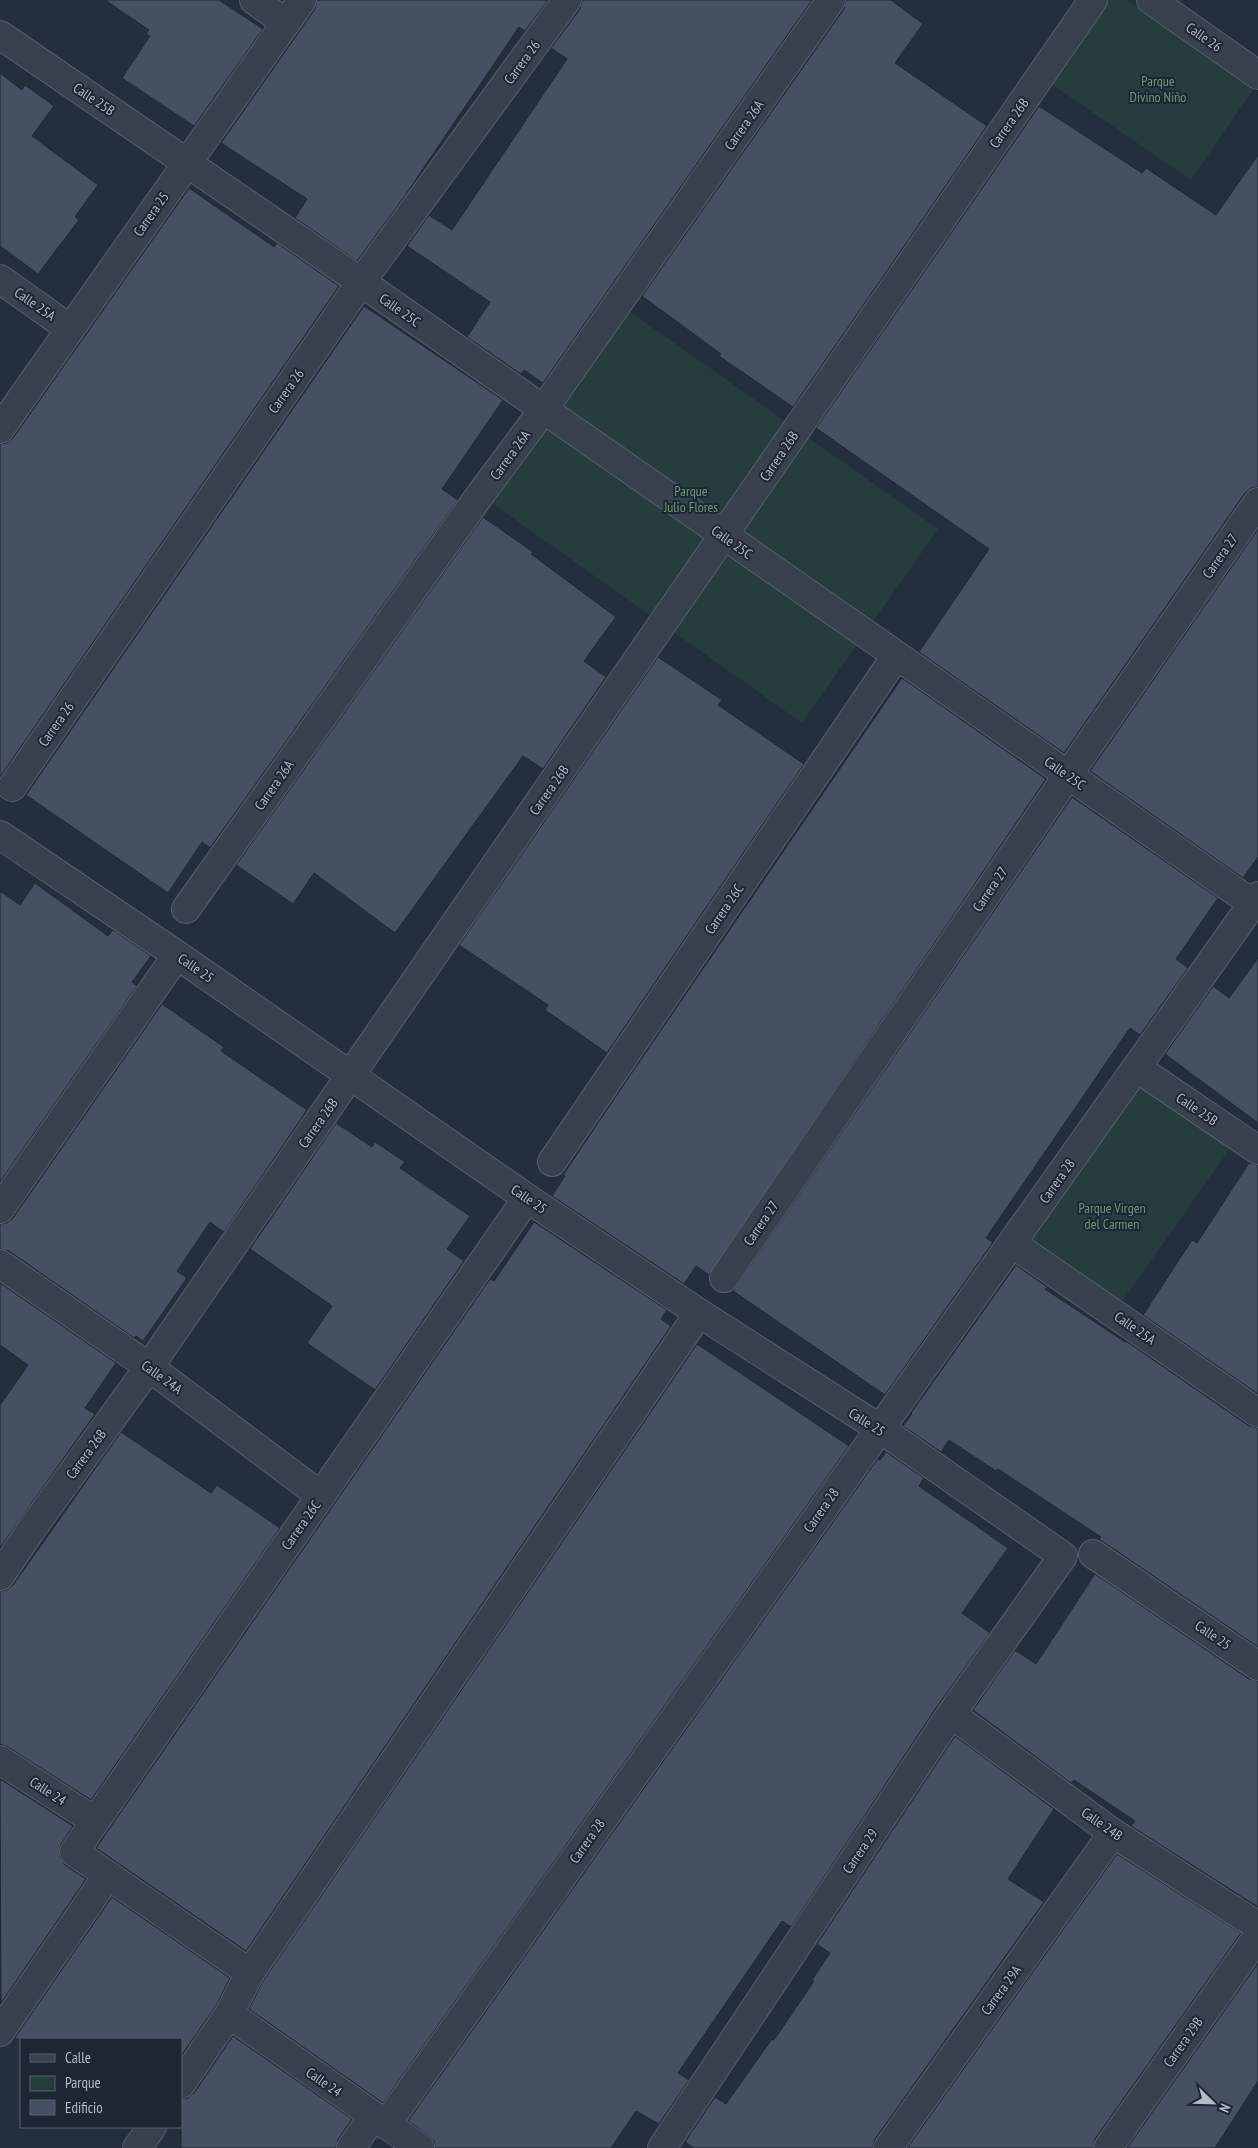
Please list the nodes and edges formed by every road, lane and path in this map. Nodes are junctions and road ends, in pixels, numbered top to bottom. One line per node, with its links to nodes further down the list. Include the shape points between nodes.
1 (254, 0): 7 (street)
2 (302, 0): 7 (street, Carrera 25)
3 (567, 0): 12 (street, Carrera 26)
4 (831, 0): 14 (street, Carrera 26A)
5 (1093, 0): 17 (street, Carrera 26B)
6 (1151, 0): 9 (street, Calle 26)
7 (286, 23): 10 (street, Carrera 25)
8 (0, 35): 10 (street, Calle 25B)
9 (1258, 75)
10 (187, 163): 12 (street, Calle 25C); 13 (street, Carrera 25)
11 (0, 279): 13 (street, Calle 25A)
12 (361, 282): 14 (street, Calle 25C); 20 (street, Carrera 26)
13 (70, 328): 15 (street, Carrera 25)
14 (543, 410): 17 (street, Calle 25C); 23 (street, Carrera 26A)
15 (0, 429)
16 (1258, 502): 19 (street, Carrera 27)
17 (724, 537): 18 (street, Calle 25C); 26 (street, Carrera 26B)
18 (896, 656): 19 (street, Calle 25C); 28 (street, Carrera 26C)
19 (1068, 775): 22 (street, Calle 25C); 33 (street, Carrera 27)
20 (12, 787)
21 (0, 835): 24 (street, Calle 25)
22 (1255, 900): 25 (street, Carrera 28)
23 (186, 909)
24 (178, 955): 26 (street, Calle 25); 30 (street)
25 (1137, 1068): 27 (street, Calle 25B); 31 (street, Carrera 28)
26 (351, 1075): 29 (street, Calle 25); 35 (street, Carrera 26B)
27 (1258, 1150)
28 (552, 1162)
29 (527, 1198): 34 (street, Calle 25); 38 (street, Carrera 26C)
30 (0, 1209)
31 (1013, 1244): 36 (street, Calle 25A); 37 (street, Carrera 28)
32 (0, 1264): 35 (street, Calle 24A)
33 (724, 1278)
34 (699, 1313): 37 (street, Calle 25); 50 (street)
35 (149, 1367): 38 (street, Calle 24A); 41 (street, Carrera 26B)
36 (1258, 1413)
37 (879, 1428): 40 (street, Calle 25); 54 (street, Carrera 28)
38 (321, 1496): 45 (street, Carrera 26C)
39 (1093, 1554): 42 (street, Calle 25)
40 (1062, 1556): 43 (street, Carrera 29)
41 (0, 1576)
42 (1258, 1666)
43 (951, 1714): 46 (street, Calle 24B); 59 (street, Carrera 29)
44 (0, 1760): 45 (street, Calle 24)
45 (95, 1821): 47 (street, Carrera 26C, via 74,1852)
46 (1113, 1833): 48 (street, Calle 24B); 60 (street, Carrera 29A)
47 (108, 1875): 50 (street); 52 (street)
48 (1258, 1926)
49 (1258, 1936): 61 (street, Carrera 29B)
50 (250, 1973): 51 (street)
51 (229, 2014): 53 (street); 54 (street, Calle 24)
52 (0, 2032)
53 (182, 2083)
54 (380, 2121): 57 (street, Carrera 28); 58 (street, Calle 24)
55 (151, 2128): 56 (street)
56 (137, 2148)
57 (350, 2148)
58 (420, 2148)
59 (662, 2148)
60 (888, 2148)
61 (1108, 2148)

